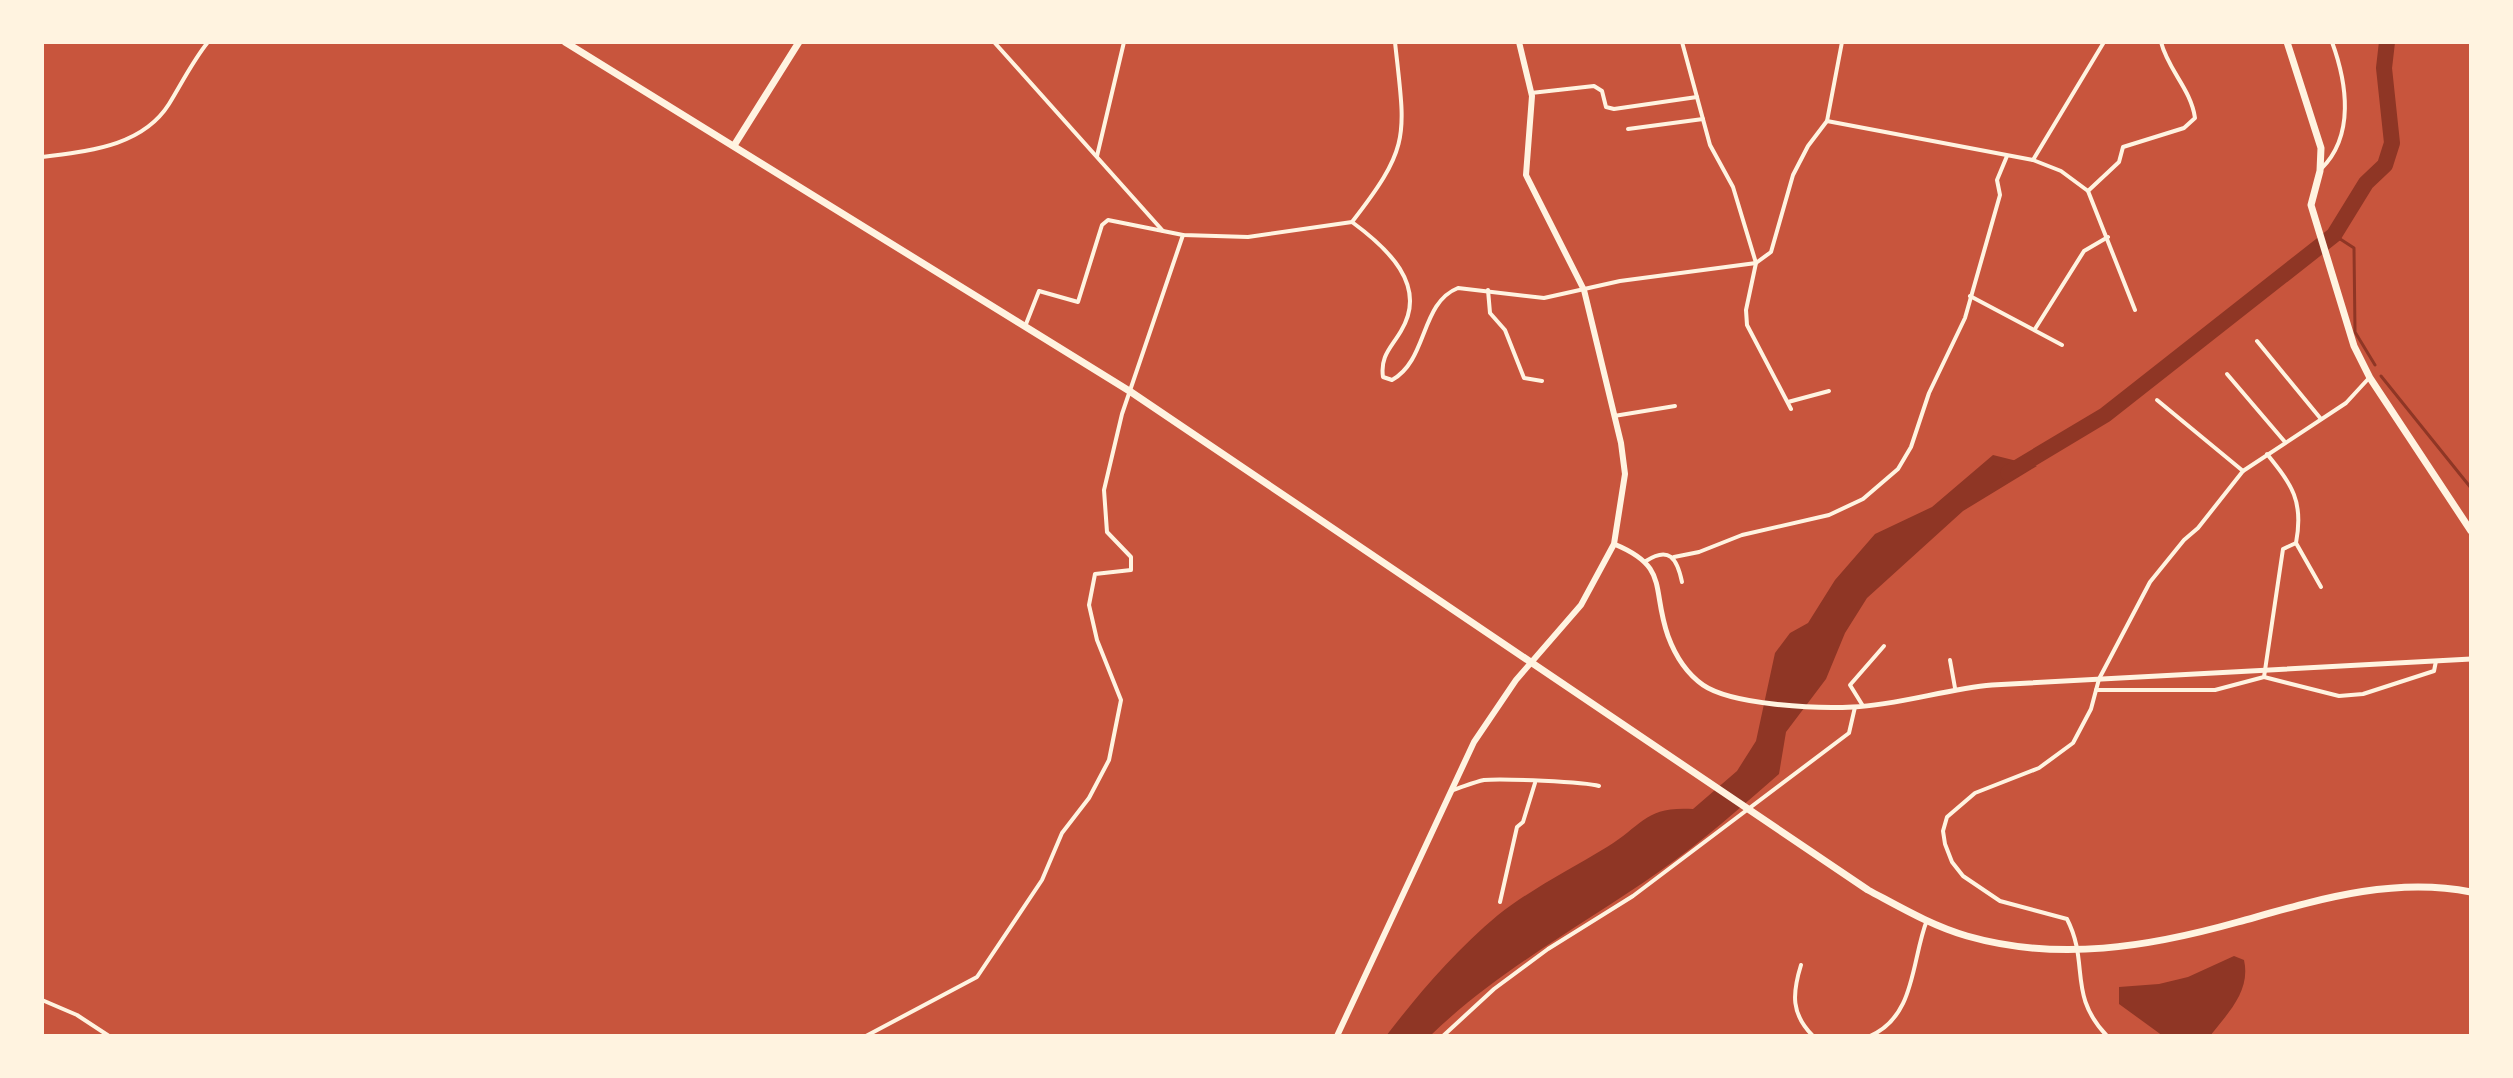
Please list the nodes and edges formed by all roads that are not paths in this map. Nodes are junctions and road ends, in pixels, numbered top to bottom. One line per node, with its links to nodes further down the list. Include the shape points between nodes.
1 (208, 42): 22 (street, via 168,106 146,130 98,149)
2 (565, 42): 19 (main road)
3 (799, 42): 19 (main road)
4 (994, 42): 20 (street)
5 (1124, 42): 20 (street)
6 (1395, 42): 26 (street, via 1403,138 1384,181)
7 (1519, 42): 14 (main road)
8 (1682, 42): 15 (street)
9 (1842, 42): 17 (street)
10 (2104, 42): 23 (street)
11 (2161, 42): 25 (street, via 2166,62 2193,101 2195,118 2184,128 2123,147 2119,162)
12 (2287, 42): 24 (main road, via 2321,148)
13 (2332, 42): 24 (street, via 2345,93 2344,119 2339,147)
14 (1531, 93): 15 (street, via 1594,86 1609,109); 32 (main road, via 1526,175)
15 (1697, 97): 16 (street)
16 (1703, 119): 18 (street); 30 (street, via 1710,145 1733,187)
17 (1827, 121): 21 (street); 30 (street, via 1793,175 1771,252)
18 (1628, 129)
19 (735, 144): 35 (main road)
20 (1097, 156): 27 (street)
21 (2007, 156): 23 (street); 33 (street)
22 (42, 157)
23 (2033, 160): 25 (street, via 2061,171)
24 (2320, 171): 40 (main road, via 2311,205 2354,346)
25 (2088, 191): 29 (street)
26 (1352, 222): 28 (street, via 1248,237); 31 (street, via 1392,257 1405,275 1410,298 1402,329 1384,354 1383,377 1392,380 1405,373 1446,293 1458,288)
27 (1164, 231): 28 (street); 35 (street, via 1108,220 1078,302 1039,291)
28 (1183, 235): 43 (street)
29 (2108, 237): 34 (street); 36 (street, via 2084,251)
30 (1756, 263): 32 (street); 45 (street, via 1747,325)
31 (1488, 290): 32 (street, via 1544,298); 41 (street, via 1490,313 1505,330 1524,378)
32 (1584, 290): 48 (main road)
33 (1970, 296): 36 (street); 56 (street, via 1898,469 1863,499 1829,515)
34 (2135, 310)
35 (1026, 324): 43 (main road)
36 (2035, 329): 38 (street)
37 (2257, 341): 49 (street)
38 (2062, 345)
39 (2227, 374): 50 (street)
40 (2370, 378): 49 (street); 53 (main road)
41 (1542, 381)
42 (1829, 391): 45 (street)
43 (1131, 392): 74 (main road, via 1868,890); 79 (street, via 1104,490 1107,532 1131,557 1131,570 1095,574 1089,605 1121,700 1109,760 1062,833 1042,880 977,977)
44 (2157, 400): 52 (street)
45 (1788, 402): 47 (street)
46 (1675, 406): 48 (street)
47 (1791, 409)
48 (1614, 416): 55 (main road, via 1625,474)
49 (2321, 419): 50 (street)
50 (2286, 443): 51 (street)
51 (2267, 454): 52 (street); 54 (street, via 2295,489)
52 (2243, 471): 65 (street, via 2150,582)
53 (2471, 531)
54 (2296, 543): 59 (street); 64 (street, via 2283,549)
55 (1614, 544): 57 (street); 71 (main road, via 1581,605 1516,680 1474,742)
56 (1674, 557): 57 (street, via 1658,553); 58 (street)
57 (1646, 561): 68 (street, via 1667,633 1691,676 1725,695)
58 (1682, 582)
59 (2321, 587)
60 (1884, 646): 68 (street, via 1850,685)
61 (2471, 659): 63 (street)
62 (1950, 660): 66 (street)
63 (2436, 661): 64 (street); 64 (street, via 2434,671 2363,694 2339,696)
64 (2263, 674): 65 (street); 67 (street, via 2215,690)
65 (2099, 679): 66 (street); 67 (street)
66 (1955, 688): 68 (street)
67 (2095, 690): 75 (street, via 2084,726 2061,755 1975,793 1958,805 1943,831 1952,862 1963,876 2000,901 2067,919)
68 (1859, 706): 81 (street, via 1849,733 1645,888 1515,973)
69 (1535, 783): 70 (street, via 1583,781); 71 (street, via 1484,780); 73 (street, via 1517,827)
70 (1599, 786)
71 (1451, 791): 80 (main road)
72 (2471, 892): 75 (main road, via 2426,886 2374,889 2321,898 2168,940)
73 (1500, 902)
74 (1927, 920): 75 (main road, via 1967,936); 83 (street, via 1903,1007)
75 (2079, 952): 84 (street, via 2083,1003)
76 (1801, 965): 82 (street, via 1794,1005)
77 (42, 1000): 78 (street)
78 (109, 1036)
79 (866, 1036)
80 (1337, 1036)
81 (1443, 1036)
82 (1813, 1036)
83 (1870, 1036)
84 (2107, 1036)

